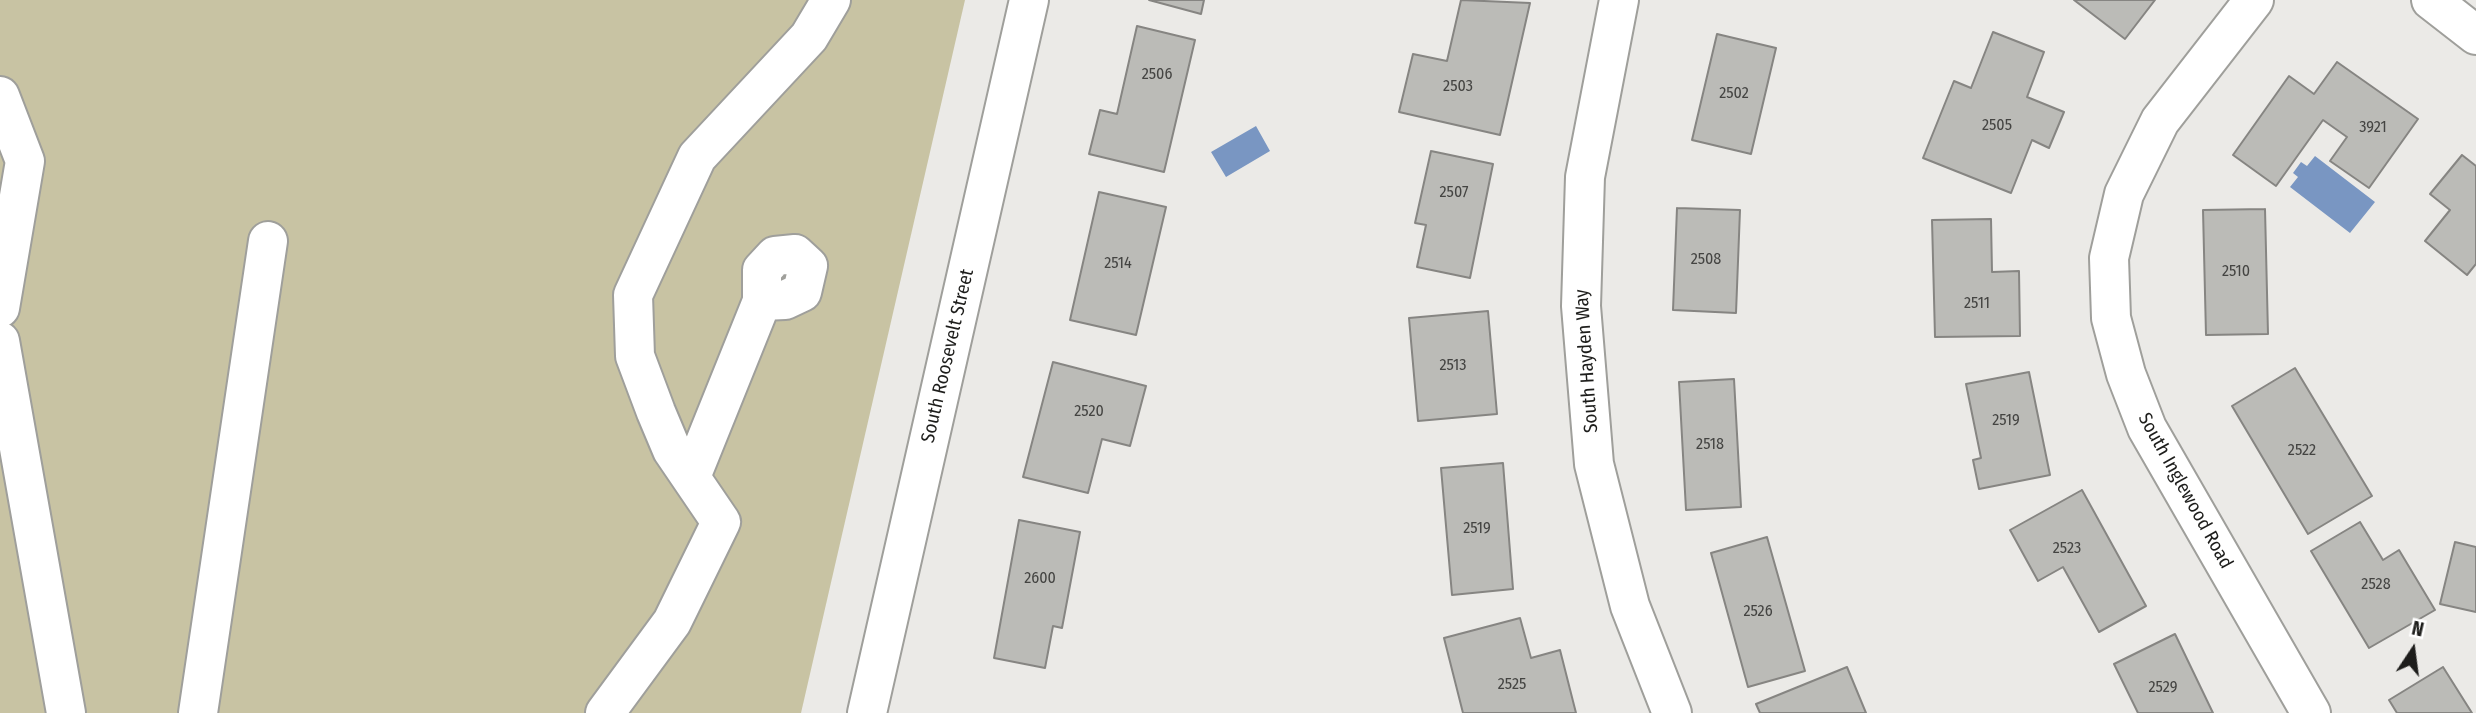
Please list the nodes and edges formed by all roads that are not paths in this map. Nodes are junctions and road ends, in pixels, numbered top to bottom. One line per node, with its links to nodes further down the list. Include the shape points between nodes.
1 (831, 0): 12 (street, via 809,37 696,157 633,295 635,356 672,450)
2 (1029, 0): 16 (street, South Roosevelt Street)
3 (1619, 0): 17 (street, South Hayden Way, via 1585,177 1581,306 1594,464 1630,606)
4 (2254, 0): 18 (street, South Inglewood Road, via 2160,121 2124,194 2109,258 2111,318 2147,428)
5 (2431, 0): 6 (street)
6 (2476, 35)
7 (0, 96): 10 (street, via 25,161)
8 (268, 241): 14 (street)
9 (762, 301): 12 (street)
10 (0, 308)
11 (0, 341): 13 (street)
12 (691, 477): 15 (street, via 721,522 672,622)
13 (66, 713)
14 (198, 713)
15 (606, 713)
16 (867, 713)
17 (1672, 713)
18 (2311, 713)

